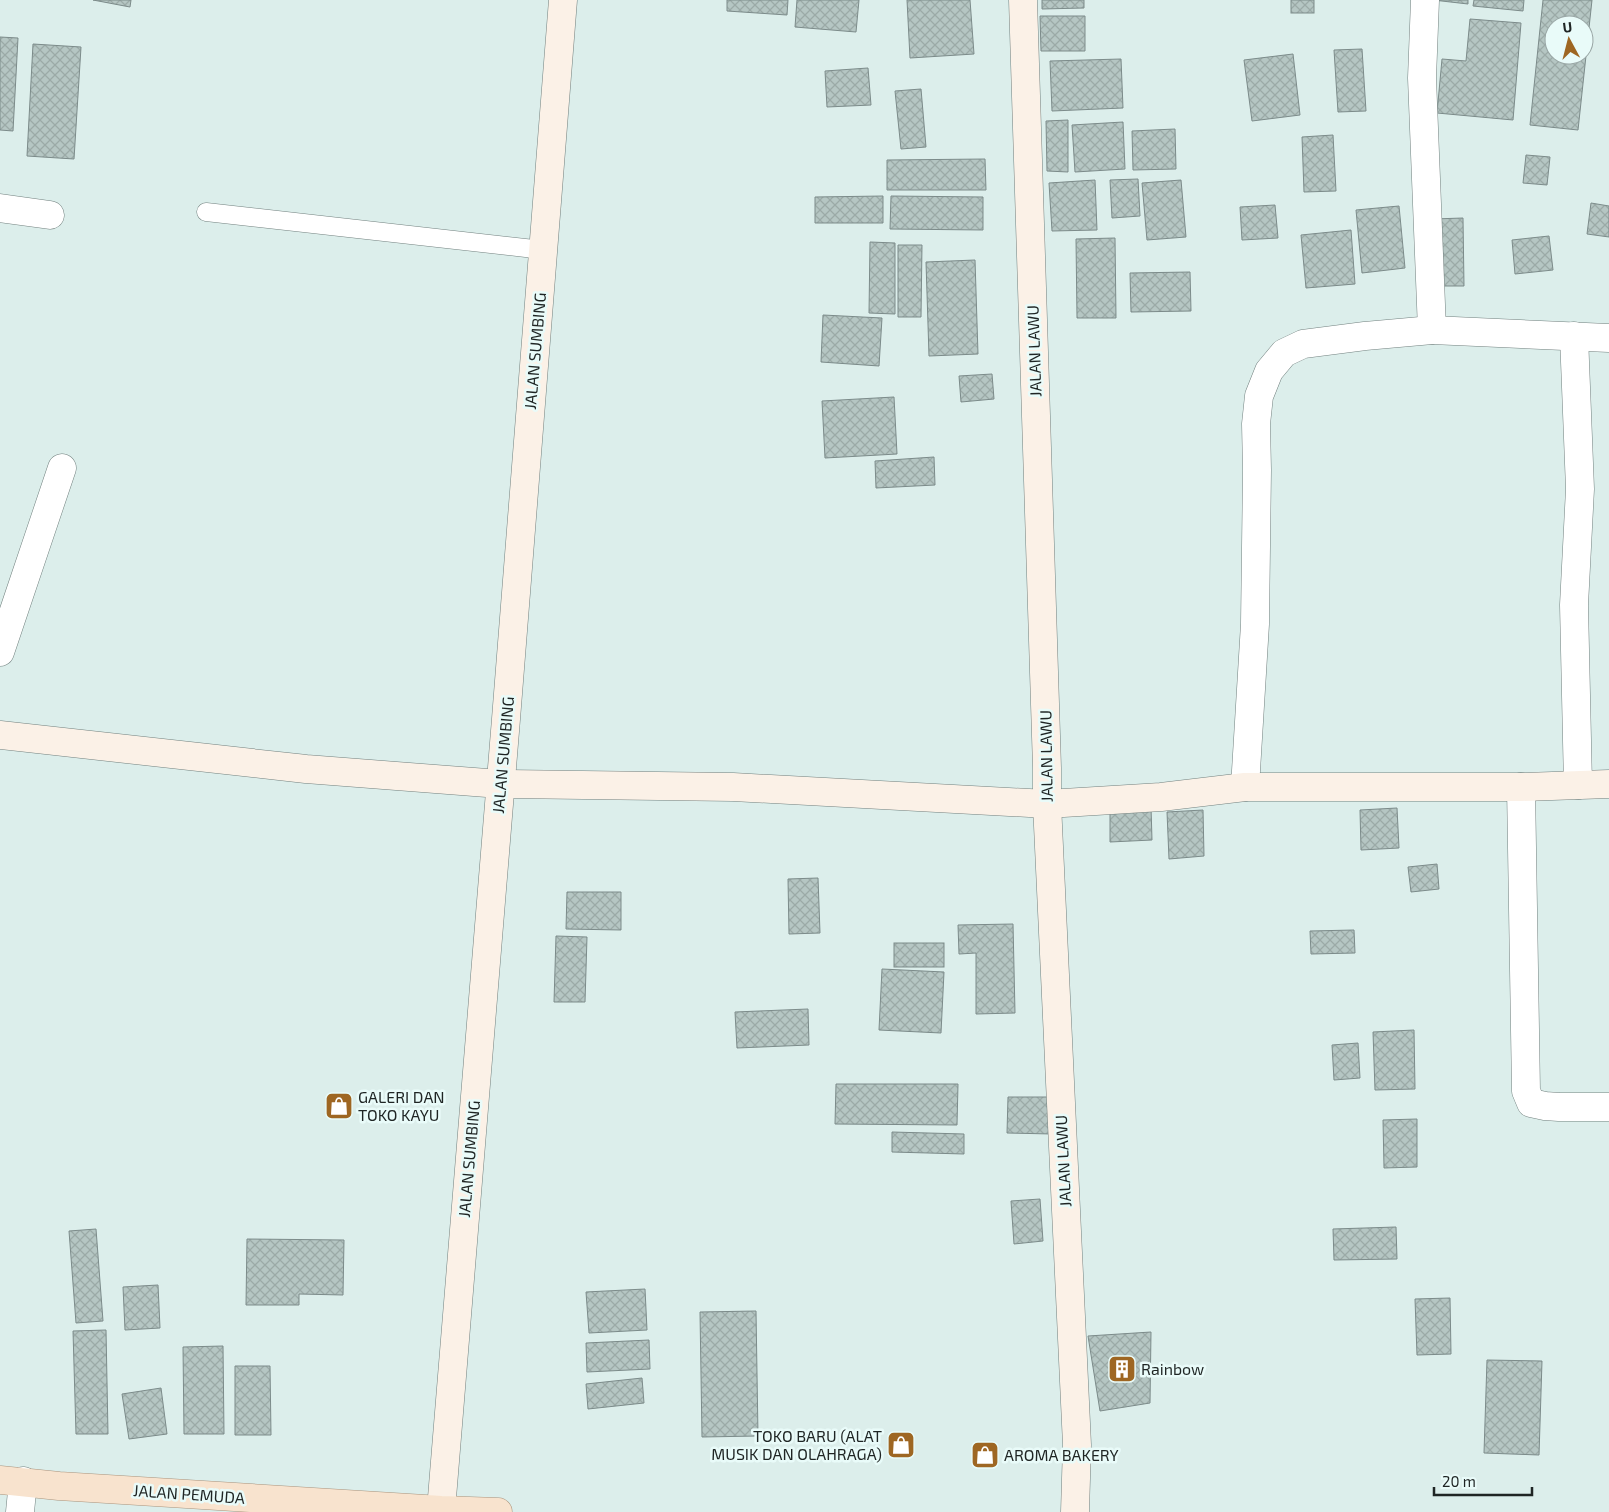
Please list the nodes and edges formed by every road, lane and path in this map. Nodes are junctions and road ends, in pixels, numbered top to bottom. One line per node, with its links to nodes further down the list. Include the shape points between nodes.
1 (563, 0): 7 (main road, JALAN SUMBING)
2 (1023, 0): 19 (main road, JALAN LAWU)
3 (1424, 0): 8 (street, via 1422,78)
4 (0, 208): 6 (street)
5 (206, 212): 7 (lane)
6 (50, 214)
7 (544, 250): 14 (main road, JALAN SUMBING)
8 (1432, 330): 9 (street); 18 (street, via 1303,344 1284,353 1269,371 1259,396 1256,424 1254,624)
9 (1574, 336): 10 (street); 16 (street, via 1580,490 1574,605)
10 (1609, 338)
11 (62, 468): 12 (street)
12 (0, 652)
13 (0, 735): 14 (main road, via 306,769)
14 (500, 784): 19 (main road, via 734,788); 22 (main road, JALAN SUMBING)
15 (1609, 784): 16 (main road)
16 (1578, 785): 17 (main road)
17 (1521, 787): 18 (main road); 20 (street, via 1526,1091 1531,1103 1545,1106)
18 (1234, 789): 19 (main road)
19 (1047, 804): 26 (main road, JALAN LAWU, via 1076,1435)
20 (1609, 1107)
21 (11, 1481): 22 (main road, JALAN PEMUDA); 23 (street)
22 (440, 1510): 24 (main road, JALAN PEMUDA)
23 (20, 1512)
24 (493, 1512): 25 (main road, JALAN PEMUDA)
25 (498, 1512)
26 (1075, 1512)

